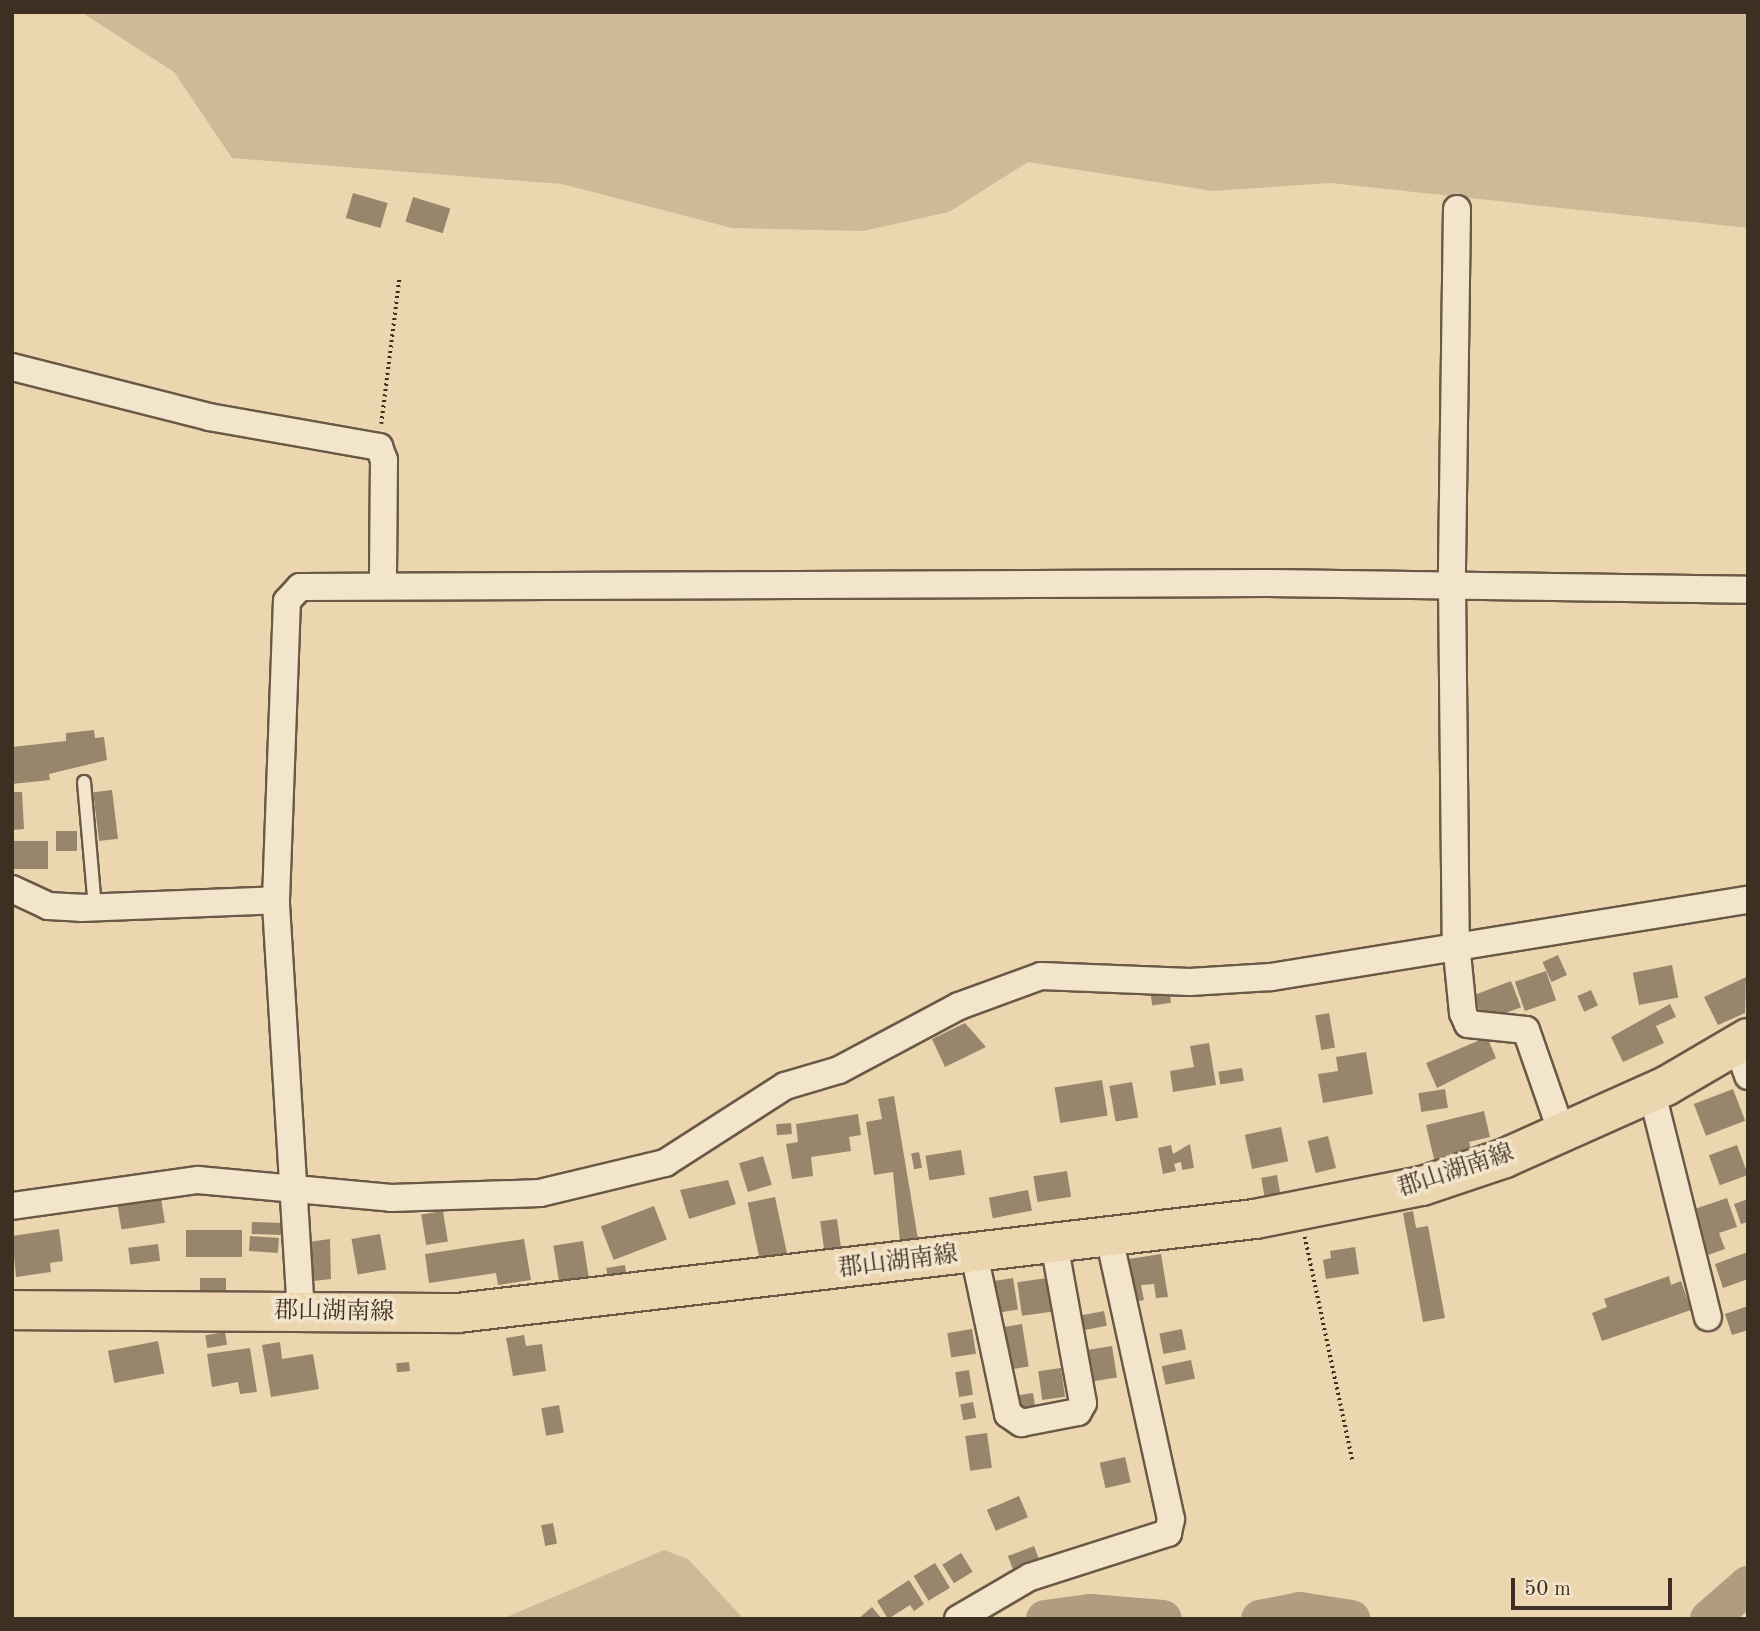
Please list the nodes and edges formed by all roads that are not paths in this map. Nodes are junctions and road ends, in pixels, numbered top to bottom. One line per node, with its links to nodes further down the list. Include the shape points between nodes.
1 (1457, 209): 3 (street)
2 (12, 367): 4 (street, via 209,417 379,447 384,460)
3 (1452, 584): 4 (street); 5 (street); 11 (street)
4 (383, 585): 8 (street, via 300,587 287,601)
5 (1748, 590)
6 (83, 782): 10 (lane)
7 (12, 889): 10 (street, via 48,906)
8 (276, 900): 10 (street); 15 (street)
9 (1748, 900): 11 (street)
10 (95, 907)
11 (1456, 948): 14 (street, via 1465,1019 1476,1026 1526,1030); 15 (street, via 1271,976 1190,982 1041,976 959,1006 839,1070 785,1086 688,1153 638,1173 540,1193 464,1199)
12 (1744, 1053): 13 (main road, 郡山湖南線)
13 (1652, 1093): 14 (main road, 郡山湖南線); 22 (street)
14 (1563, 1136): 17 (main road, 郡山湖南線, via 1422,1186 1299,1211)
15 (289, 1190): 16 (street, via 198,1180); 21 (street)
16 (12, 1206)
17 (1109, 1237): 18 (main road, 郡山湖南線); 23 (street, via 1171,1519 1168,1533 1030,1577)
18 (1054, 1244): 19 (main road, 郡山湖南線); 19 (street, via 1083,1403 1078,1412 1021,1423 1007,1414)
19 (974, 1254): 21 (main road, 郡山湖南線, via 554,1306 458,1313)
20 (12, 1310): 21 (main road, 郡山湖南線)
21 (301, 1313)
22 (1707, 1317)
23 (958, 1619)

